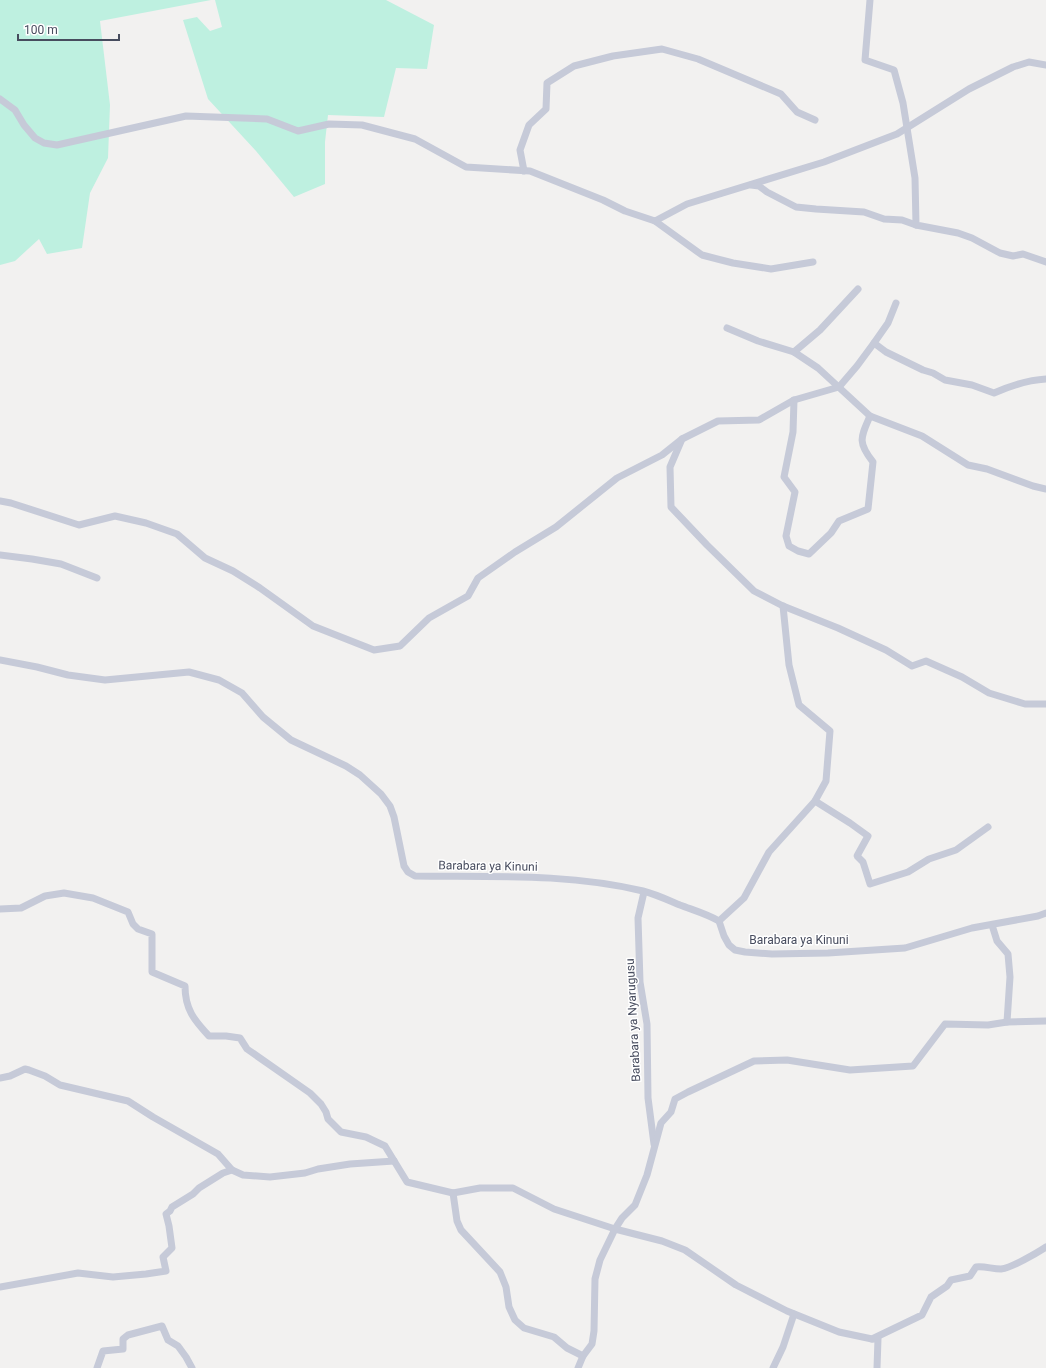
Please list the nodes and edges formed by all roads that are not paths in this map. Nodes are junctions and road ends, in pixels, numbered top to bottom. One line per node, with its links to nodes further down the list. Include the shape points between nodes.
1 (870, 0): 5 (street, via 865,60 894,70)
2 (1046, 65): 5 (street, via 1029,62 1013,67 969,89)
3 (0, 99): 6 (street, via 15,110 35,138 44,143 57,145 186,116 267,119 298,131 329,124 362,125 415,138 466,167)
4 (815, 120): 6 (street, via 797,112 781,94 698,59 662,49 613,56 574,66 548,83 546,109 529,125 520,150)
5 (907, 128): 7 (street, via 824,162); 9 (street, via 915,178)
6 (524, 171): 8 (street, via 530,171)
7 (749, 184): 8 (street, via 687,204); 9 (street, via 758,186 796,206 864,212)
8 (654, 221): 10 (street, via 702,255 733,263 771,269)
9 (916, 225): 11 (street, via 958,233 1000,253 1013,256 1024,254)
10 (813, 262)
11 (1046, 262)
12 (858, 289): 16 (street, via 820,330)
13 (896, 303): 15 (street, via 888,323)
14 (727, 328): 16 (street)
15 (874, 344): 17 (street, via 945,380 972,385 994,393 1007,387); 18 (street)
16 (794, 352): 18 (street, via 818,368)
17 (1046, 379)
18 (839, 387): 19 (street); 20 (street)
19 (794, 400): 20 (street, via 793,432 784,477 796,492 786,536 789,546 809,554 831,533 839,521 868,508 873,462 864,452 861,437); 21 (street, via 759,420 718,421)
20 (870, 416): 22 (street, via 922,436 968,465)
21 (682, 439): 23 (street, via 662,455 617,478 556,527 478,578 468,596 429,618 400,646 374,650 312,626 260,588 205,558 177,534 115,516 79,524); 26 (street, via 670,467 671,507 754,591)
22 (1046, 489)
23 (0, 501)
24 (0, 555): 25 (street, via 61,564)
25 (97, 578)
26 (783, 606): 28 (street, via 886,650 912,666 926,662 962,677 989,693 1025,704); 29 (street, via 789,665 799,705 830,731 826,781)
27 (0, 660): 31 (street, Barabara ya Kinuni, via 68,675 105,680 189,672 219,680 242,693 263,717 291,740 346,766 380,794 390,806 394,817 404,866 415,876 591,881)
28 (1046, 704)
29 (815, 801): 30 (street, via 868,836 857,856 863,862 870,884 908,872 929,859 956,850); 34 (street, via 769,852 744,898)
30 (988, 827)
31 (644, 892): 34 (street, Barabara ya Kinuni); 39 (street, Barabara ya Nyarugusu, via 638,918 640,982 647,1024 648,1098)
32 (0, 909): 40 (street, via 21,908 45,896 64,893 93,898 128,912 138,928 152,934 152,972 185,986 187,1007 209,1036 240,1038 248,1049 310,1093 321,1104 328,1119 341,1132 366,1137 382,1144)
33 (1046, 913): 35 (street, Barabara ya Kinuni)
34 (719, 921): 35 (street, Barabara ya Kinuni, via 724,936 735,950 772,954 905,948 972,928)
35 (992, 925): 37 (street, via 997,940 1008,954 1010,977)
36 (1046, 1021): 37 (street)
37 (1007, 1022): 39 (street, Barabara ya Nyarugusu, via 988,1025 945,1024 913,1066 850,1070 787,1060 754,1061 676,1099 671,1112 661,1123)
38 (0, 1078): 41 (street, via 25,1069 46,1076 60,1085 128,1101 218,1154)
39 (654, 1147): 43 (street, Barabara ya Nyarugusu, via 648,1175 635,1205)
40 (394, 1161): 41 (street, via 350,1164 270,1177 243,1175); 42 (street, via 407,1182)
41 (232, 1170): 45 (street, via 199,1188 166,1214 172,1248 163,1257 166,1271 112,1277 78,1273)
42 (453, 1193): 43 (street, via 480,1188 513,1188 554,1209); 48 (street, via 457,1221 461,1230 500,1272 515,1320 524,1328 554,1337 567,1348)
43 (614, 1229): 46 (street, via 662,1241 685,1250 736,1285); 48 (street, Barabara ya Nyarugusu, via 600,1260 595,1279 592,1344)
44 (1046, 1247): 47 (street, via 1002,1269 976,1267 970,1276 951,1280 947,1286 930,1297 922,1315)
45 (0, 1287)
46 (794, 1314): 47 (street, via 839,1332); 52 (street)
47 (872, 1339): 53 (street, via 878,1339)
48 (583, 1356): 51 (street, Barabara ya Nyarugusu)
49 (97, 1368): 50 (street, via 103,1352 122,1349 123,1339 128,1335 162,1326 168,1340 178,1346)
50 (192, 1368)
51 (578, 1368)
52 (773, 1368)
53 (877, 1368)

